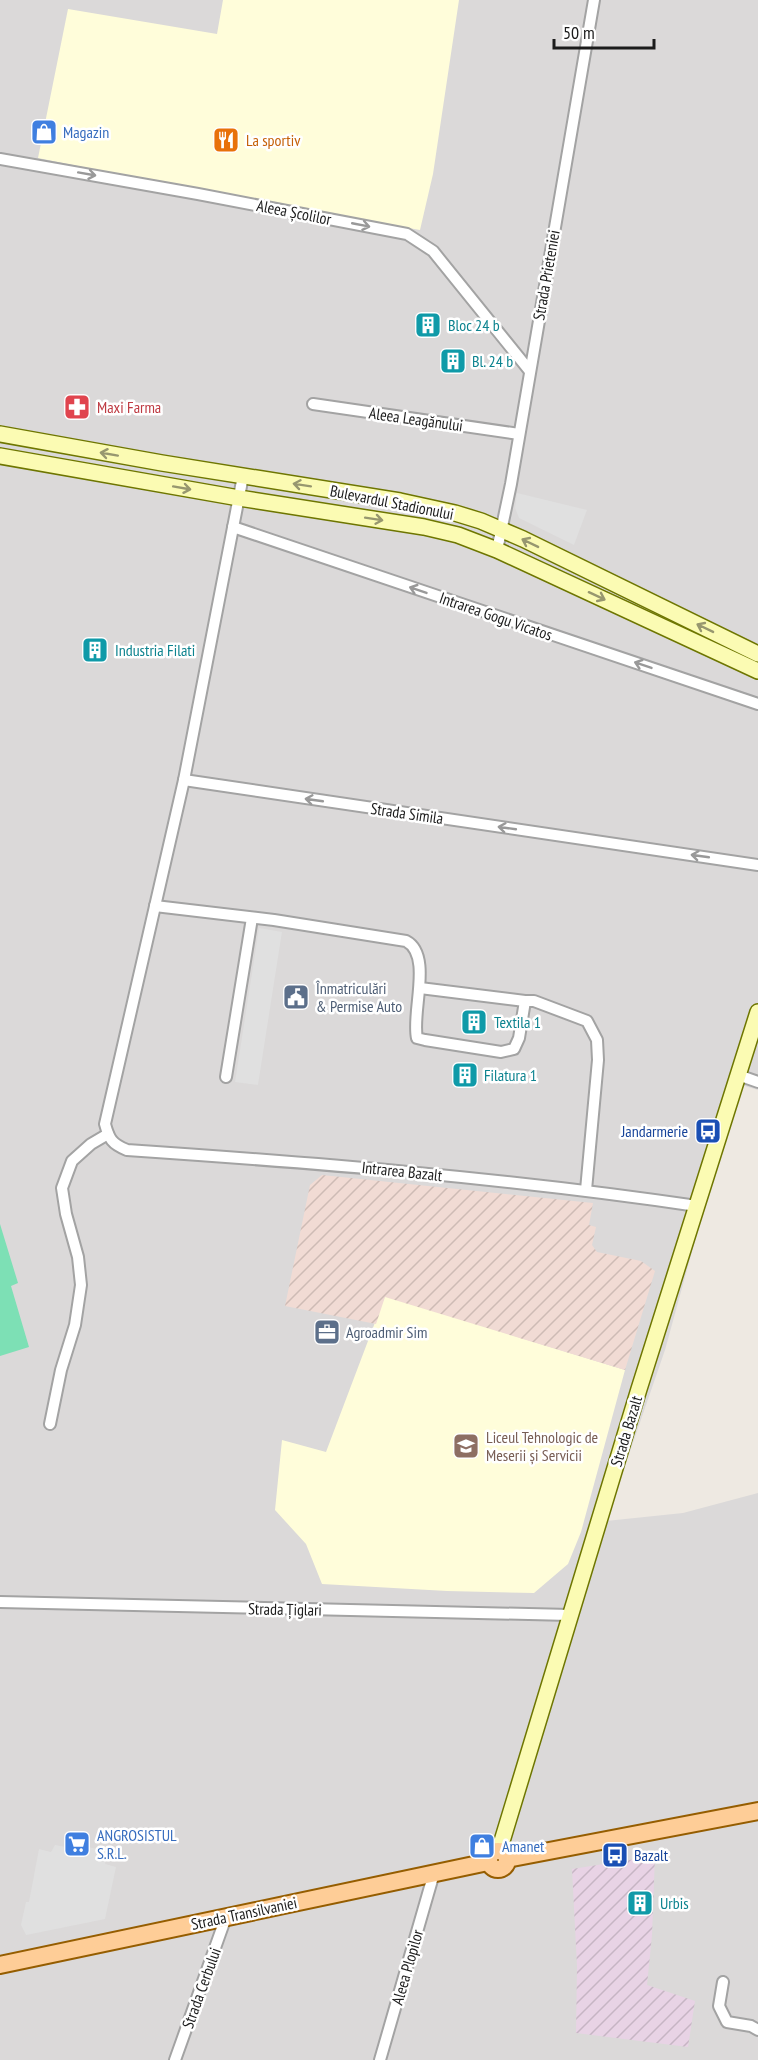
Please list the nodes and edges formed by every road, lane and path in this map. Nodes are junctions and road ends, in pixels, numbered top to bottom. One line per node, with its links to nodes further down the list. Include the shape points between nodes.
1 (594, 0): 3 (street, Strada Prieteniei)
2 (0, 159): 3 (street, Aleea Școlilor, one-way to 3, via 407,234 433,251)
3 (529, 370): 6 (street, Strada Prieteniei)
4 (313, 404): 6 (street, Aleea Leagănului)
5 (0, 434): 8 (main road, Bulevardul Stadionului, one-way to 5)
6 (519, 434): 11 (street, Strada Prieteniei)
7 (0, 456): 9 (main road, Bulevardul Stadionului, one-way to 9)
8 (243, 476): 9 (street); 11 (main road, Bulevardul Stadionului, one-way to 8, via 429,507)
9 (239, 498): 10 (street); 12 (main road, Bulevardul Stadionului, one-way to 12, via 424,527)
10 (233, 527): 15 (street, Intrarea Gogu Vicatos, one-way to 10); 16 (street)
11 (501, 530): 12 (street, Strada Prieteniei); 13 (main road, Bulevardul Stadionului, one-way to 11)
12 (497, 550): 14 (main road, Bulevardul Stadionului, one-way to 14)
13 (758, 654)
14 (758, 671)
15 (758, 704)
16 (184, 780): 17 (street, Strada Simila, one-way to 16); 18 (street)
17 (758, 865)
18 (155, 906): 19 (street); 26 (street, via 105,1124)
19 (252, 918): 20 (street, via 406,941 418,955); 24 (street)
20 (420, 988): 21 (street); 21 (street, via 414,1028 417,1038 501,1052 514,1049)
21 (525, 1001): 27 (street, via 587,1021 597,1040)
22 (758, 1012): 23 (main road, Strada Bazalt)
23 (738, 1075): 25 (street); 28 (main road, Strada Bazalt)
24 (226, 1077)
25 (758, 1082)
26 (108, 1136): 27 (street, Intrarea Bazalt, via 115,1145 127,1150 308,1162); 29 (street, via 91,1144 72,1161 62,1188 81,1285)
27 (586, 1190): 28 (street, Intrarea Bazalt)
28 (697, 1206): 31 (main road, Strada Bazalt)
29 (50, 1424)
30 (0, 1602): 31 (street, Strada Țiglari)
31 (570, 1615): 33 (main road, Strada Bazalt)
32 (758, 1811): 33 (main road, Strada Transilvaniei)
33 (498, 1857): 34 (main road, Strada Transilvaniei)
34 (434, 1874): 35 (main road, Strada Transilvaniei); 40 (street, Aleea Plopilor)
35 (226, 1917): 36 (main road, Strada Transilvaniei); 39 (street, Strada Cerbului)
36 (0, 1965)
37 (723, 1982): 38 (street, via 719,2006 727,2022)
38 (758, 2030)
39 (175, 2060)
40 (380, 2060)

